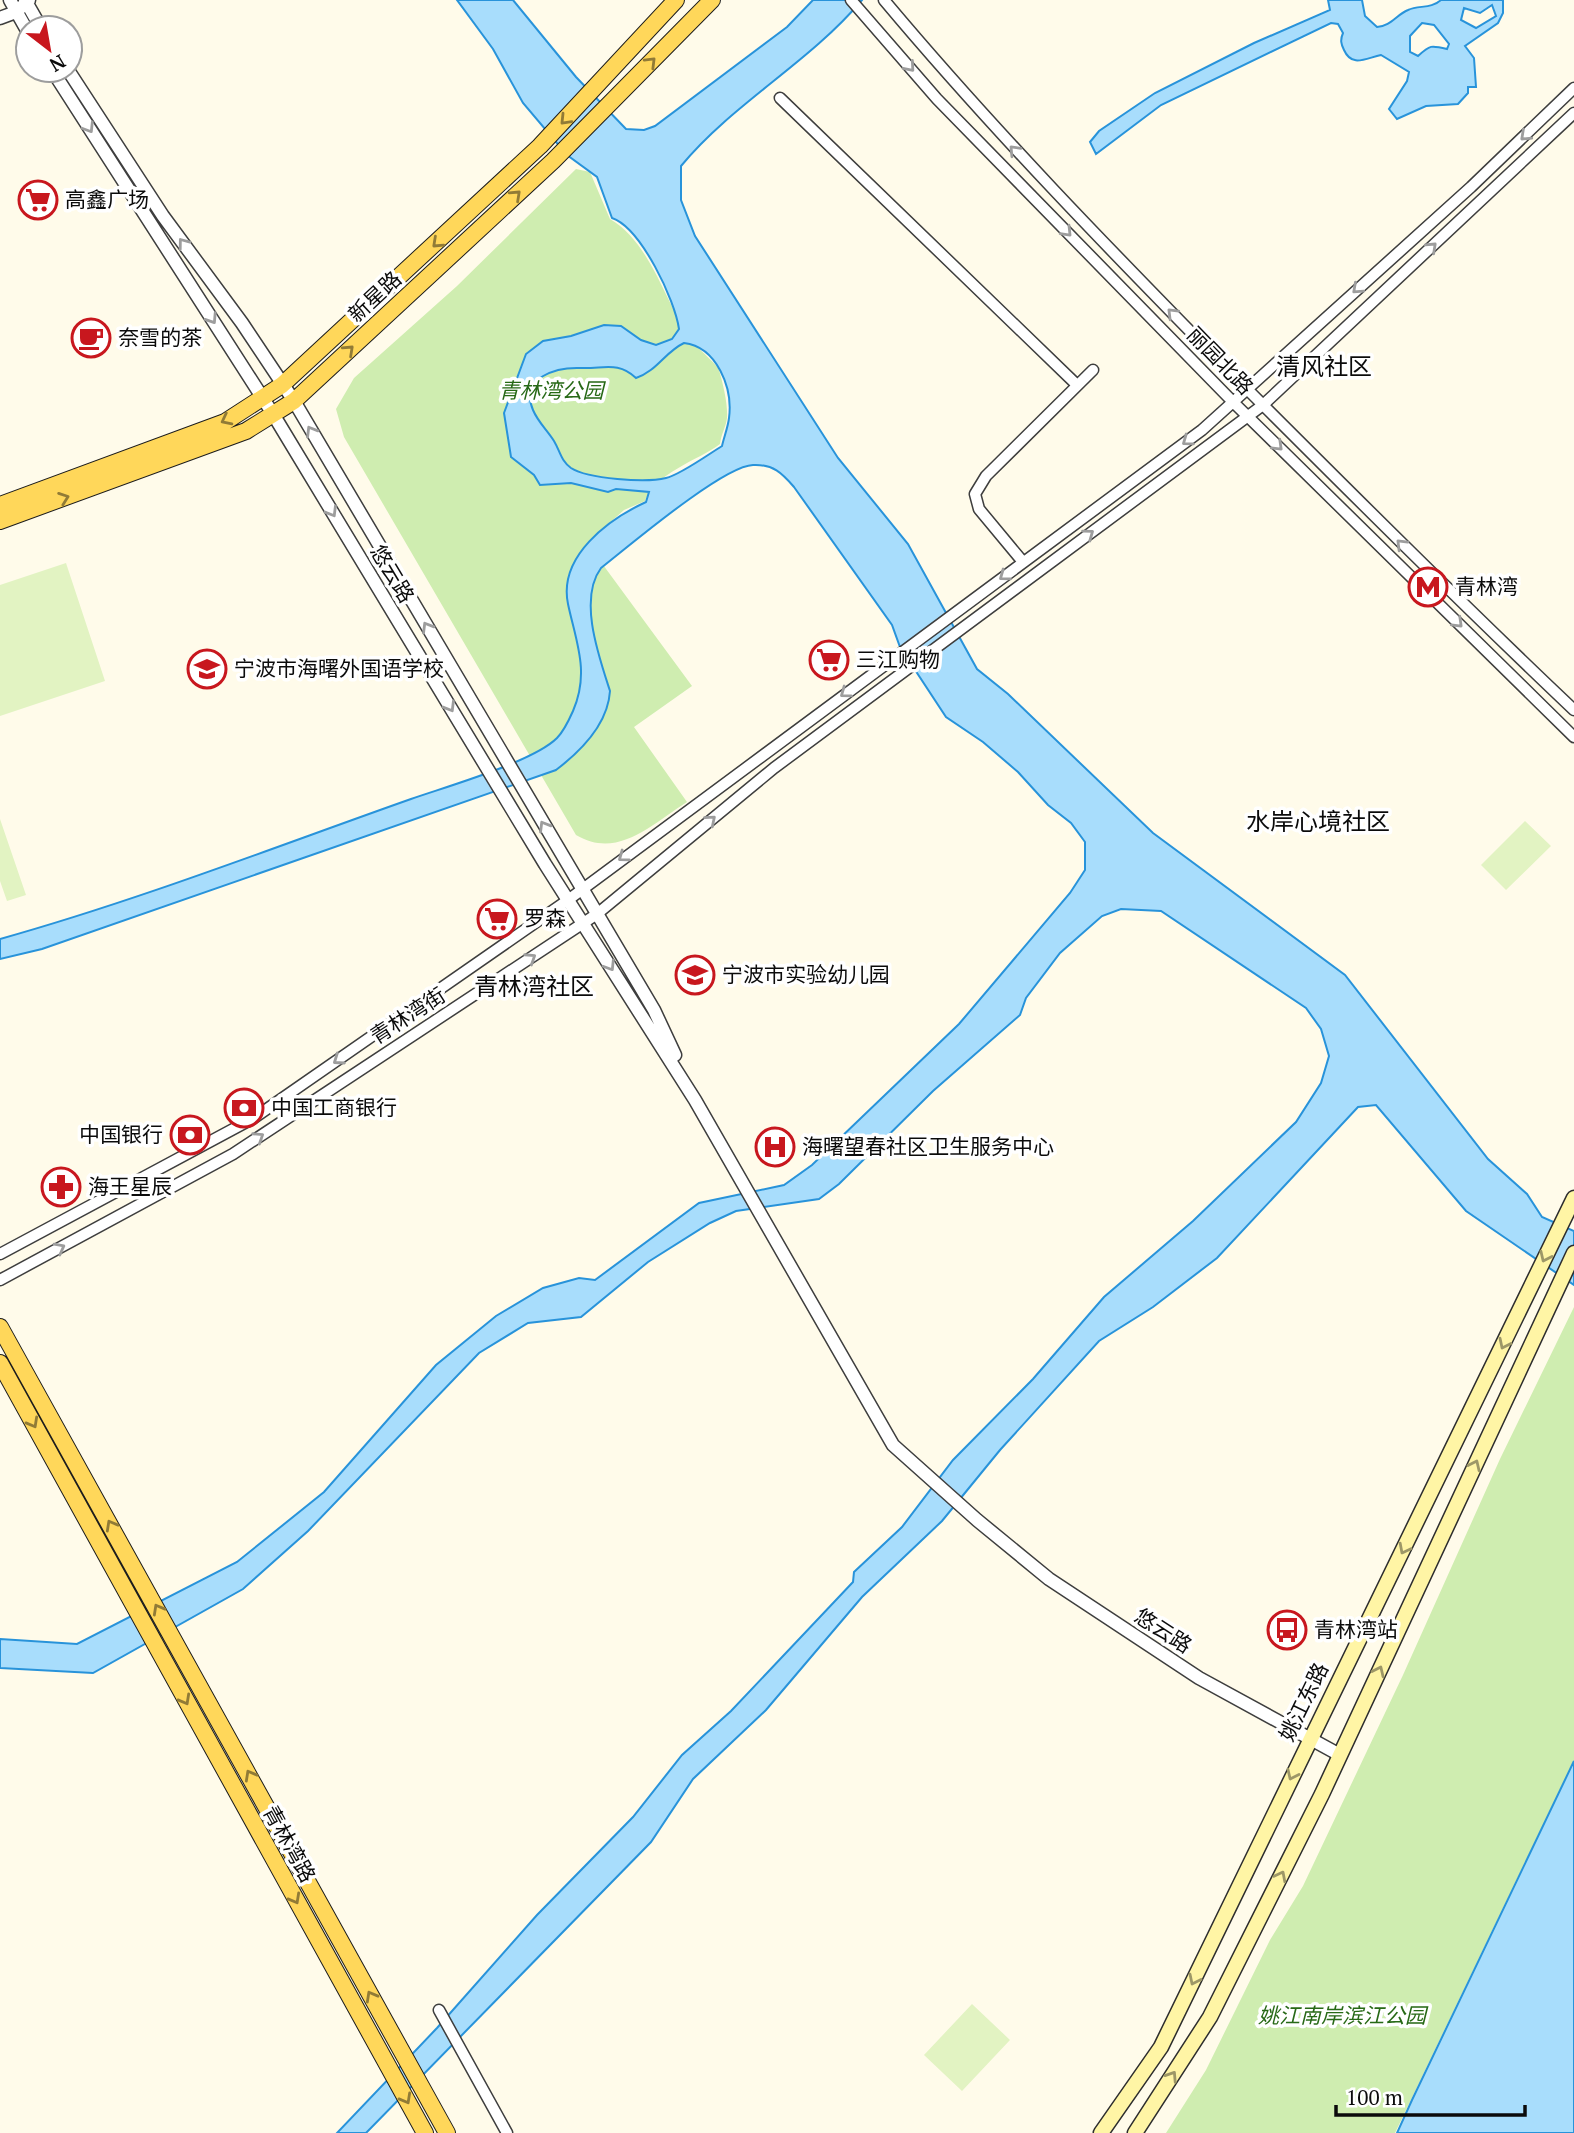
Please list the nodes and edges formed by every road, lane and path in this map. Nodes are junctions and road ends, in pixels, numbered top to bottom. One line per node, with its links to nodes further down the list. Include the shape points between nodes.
1 (676, 0): 14 (main road, 新星路, one-way to 14, via 540,146)
2 (712, 0): 18 (main road, 新星路, one-way to 2, via 553,161)
3 (851, 0): 19 (street, 丽园北路, one-way to 19, via 937,99)
4 (884, 0): 16 (street, 丽园北路, one-way to 4, via 1064,204)
5 (0, 2): 6 (street)
6 (18, 2): 7 (street)
7 (0, 18)
8 (61, 84): 17 (street, 悠云路, one-way to 17)
9 (77, 84): 14 (street, 悠云路, one-way to 9)
10 (1574, 88): 16 (street, 青林湾街, one-way to 16)
11 (780, 98): 15 (street)
12 (1574, 113): 20 (street, 青林湾街, one-way to 12)
13 (1093, 370): 15 (street)
14 (282, 385): 17 (main road, 新星路); 18 (street, 悠云路)
15 (1077, 385): 25 (street, via 986,476 975,494 979,509)
16 (1247, 389): 19 (street, 青林湾街); 20 (street, 丽园北路)
17 (262, 398): 21 (street, 悠云路); 23 (main road, 新星路, one-way to 23, via 225,422)
18 (294, 401): 21 (main road, 新星路); 28 (street, 悠云路, one-way to 18)
19 (1233, 401): 22 (street, 丽园北路); 25 (street, 青林湾街, one-way to 25, via 1202,430)
20 (1263, 405): 22 (street, 青林湾街); 26 (street, 丽园北路, one-way to 20)
21 (273, 414): 24 (main road, 新星路, one-way to 21, via 218,442); 29 (street, 悠云路, one-way to 29)
22 (1248, 416): 27 (street, 丽园北路, one-way to 27); 30 (street, 青林湾街, one-way to 22, via 774,768)
23 (0, 505)
24 (0, 521)
25 (1023, 562): 28 (street, 青林湾街, one-way to 28)
26 (1574, 710)
27 (1574, 737)
28 (581, 888): 29 (street, 青林湾街); 30 (street, 悠云路)
29 (568, 900): 31 (street, 悠云路); 35 (street, 青林湾街, one-way to 35, via 254,1118)
30 (597, 914): 31 (street, 青林湾街); 32 (street, 悠云路, via 654,1010)
31 (583, 923): 32 (street, 悠云路, one-way to 32); 36 (street, 青林湾街, one-way to 31, via 233,1154)
32 (695, 1100): 39 (street, 悠云路, via 894,1445 1049,1578 1199,1678)
33 (1574, 1198): 39 (main road, 姚江东路, one-way to 39)
34 (1574, 1253): 40 (main road, one-way to 34)
35 (0, 1254)
36 (0, 1280)
37 (0, 1327): 43 (main road, 青林湾路, one-way to 37)
38 (0, 1363): 42 (main road, 青林湾路, one-way to 42)
39 (1310, 1738): 40 (street, 悠云路); 45 (main road, 姚江东路, one-way to 45, via 1161,2048)
40 (1340, 1755): 46 (main road, one-way to 40, via 1210,2017)
41 (439, 2010): 44 (street)
42 (424, 2132)
43 (447, 2133)
44 (507, 2133)
45 (1101, 2133)
46 (1135, 2133)

